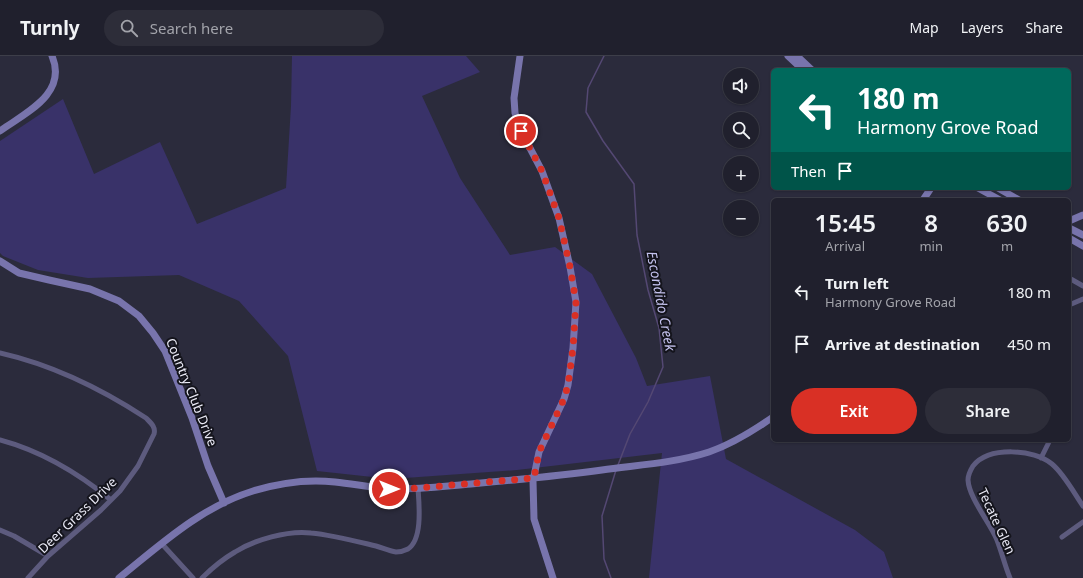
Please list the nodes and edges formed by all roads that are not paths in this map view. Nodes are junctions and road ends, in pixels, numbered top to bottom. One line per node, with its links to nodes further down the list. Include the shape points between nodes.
1 (52, 56): 6 (street, via 55,73 49,93 37,106)
2 (520, 56): 28 (street, via 514,88 515,113 521,131 542,171 559,218 576,302 568,385 539,452)
3 (788, 56): 5 (street)
4 (797, 56): 5 (street)
5 (802, 67)
6 (0, 130)
7 (982, 190): 9 (street)
8 (1002, 190): 10 (street)
9 (996, 198)
10 (1016, 198)
11 (1083, 215): 12 (street)
12 (1071, 220)
13 (1071, 229): 15 (street)
14 (1071, 234): 15 (street)
15 (1082, 235)
16 (1071, 239): 17 (street)
17 (1083, 246)
18 (0, 261): 31 (street, Country Club Drive, via 20,272 90,289 119,301 139,316 165,351)
19 (1071, 279): 20 (street)
20 (1083, 286)
21 (1083, 299): 22 (street)
22 (1071, 304)
23 (0, 353): 30 (street, Deer Grass Drive, via 68,374 107,394 153,425 154,434 138,466)
24 (771, 418): 28 (street, via 733,442 709,452 689,457)
25 (0, 440): 30 (street, via 52,460)
26 (1049, 442): 27 (street)
27 (1041, 458): 32 (street, via 1060,472); 43 (street, Tecate Glen, via 1020,452 1000,453 980,459 968,472 969,488 997,540)
28 (534, 478): 29 (street); 42 (street, via 534,519)
29 (418, 488): 31 (street, via 389,489 334,482 303,482 261,489); 41 (street, via 417,535 413,545 407,550 392,551 310,533 286,534 236,551)
30 (111, 500): 37 (street, Deer Grass Drive)
31 (224, 503): 36 (street, via 191,521)
32 (1083, 506)
33 (1083, 522): 35 (street)
34 (0, 530): 37 (street)
35 (1062, 537)
36 (162, 544): 39 (street); 40 (street)
37 (48, 556): 38 (street, Deer Grass Drive)
38 (28, 578)
39 (119, 578)
40 (193, 578)
41 (202, 578)
42 (553, 578)
43 (1010, 578)

